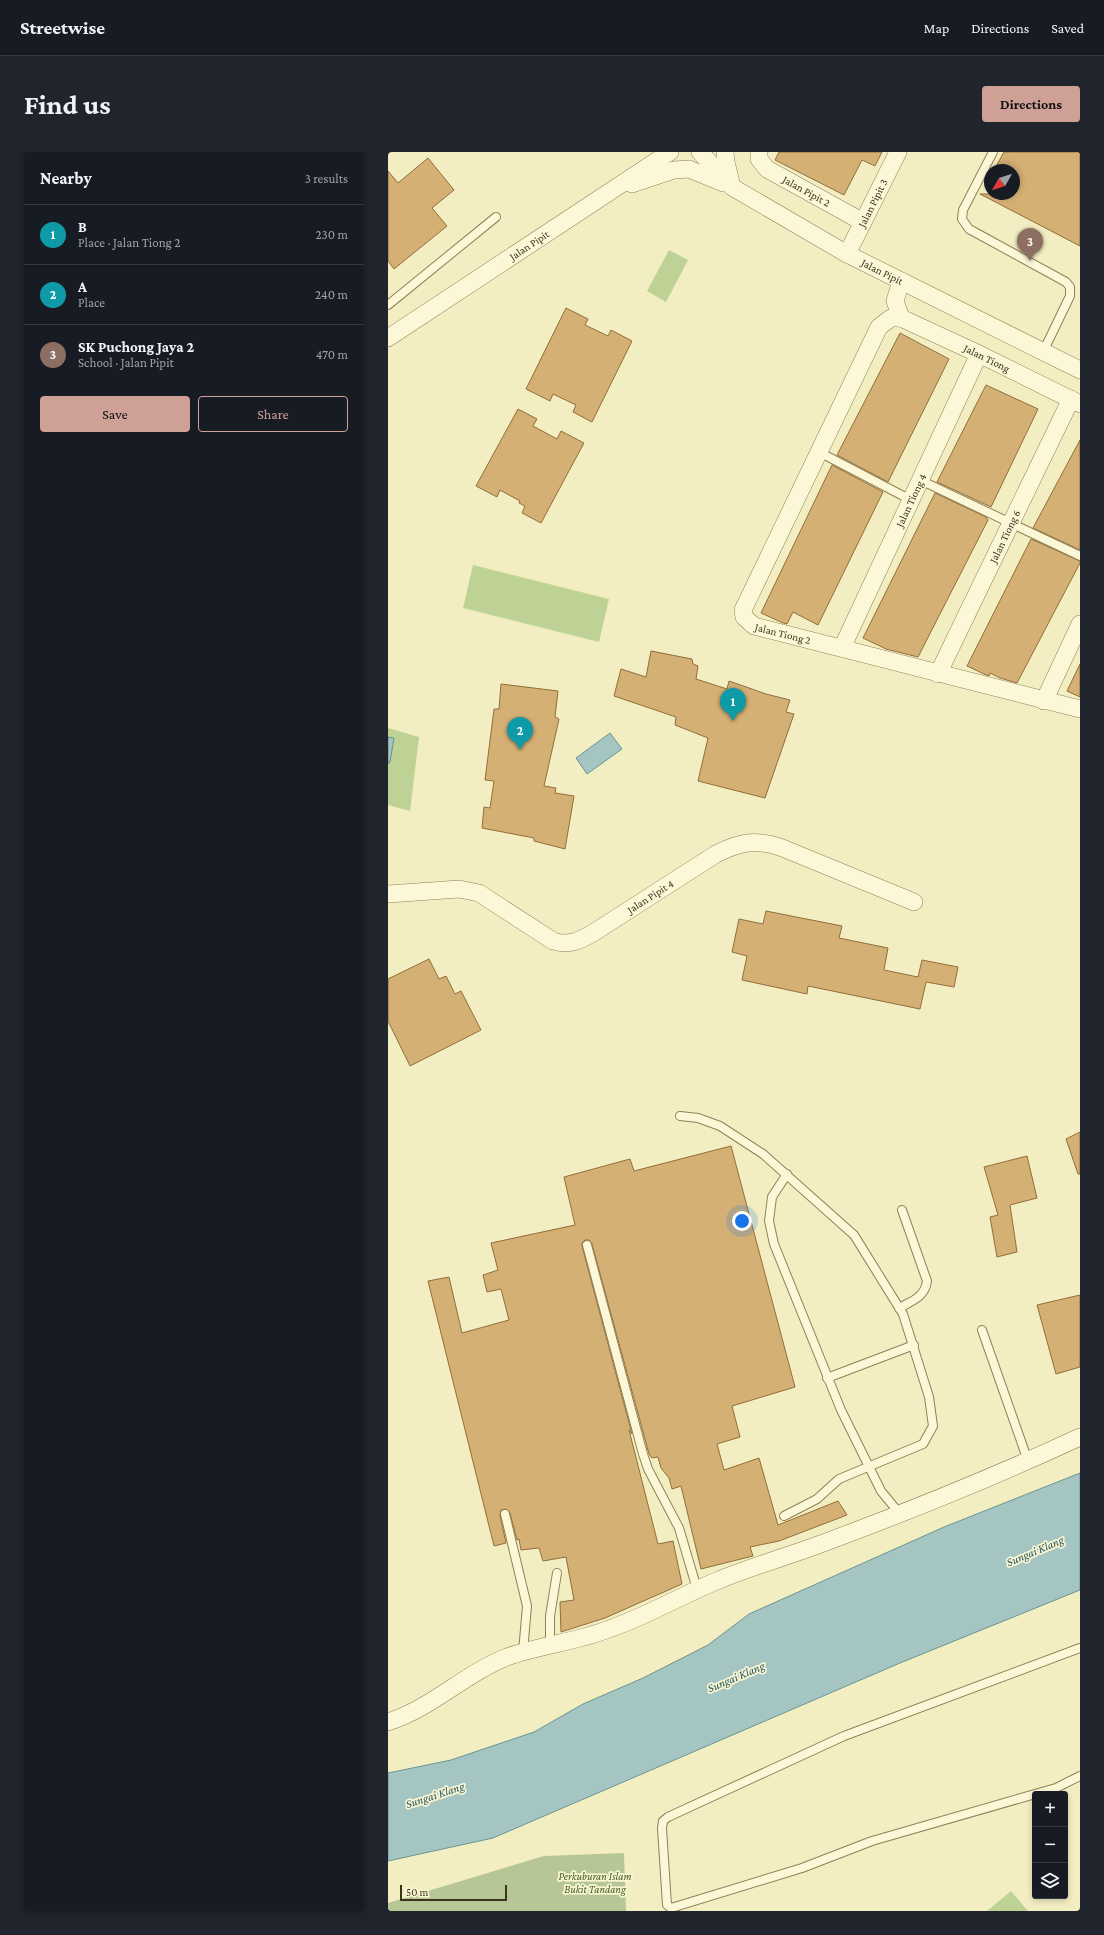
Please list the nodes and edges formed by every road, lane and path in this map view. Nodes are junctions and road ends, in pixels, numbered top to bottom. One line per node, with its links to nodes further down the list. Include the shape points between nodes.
1 (670, 152): 8 (street, Jalan Pipit)
2 (700, 152): 7 (street, Jalan Pipit)
3 (725, 152): 7 (street)
4 (759, 152): 10 (street, Jalan Pipit 2, via 759,160 767,169)
5 (993, 152): 16 (lane, via 963,210 962,218 969,229 1066,282 1070,287 1070,296)
6 (894, 153): 10 (street, Jalan Pipit 3)
7 (732, 187): 8 (street, via 689,169 674,170); 11 (street, Jalan Pipit)
8 (611, 191): 15 (street, Jalan Pipit)
9 (496, 216): 13 (lane)
10 (863, 222): 11 (street, Jalan Pipit 3)
11 (847, 254): 12 (street, Jalan Pipit)
12 (901, 281): 14 (street, via 895,301); 16 (street, Jalan Pipit)
13 (388, 305)
14 (896, 318): 17 (street, Jalan Tiong); 20 (street, Jalan Tiong 2, via 879,327)
15 (388, 338)
16 (1043, 352): 18 (street, Jalan Pipit)
17 (979, 354): 19 (street, Jalan Tiong); 21 (street, Jalan Tiong 4)
18 (1080, 370)
19 (1076, 402): 23 (street, Jalan Tiong 6)
20 (819, 452): 22 (lane); 26 (street, Jalan Tiong 2, via 743,610 744,617 754,626)
21 (920, 480): 22 (street, Jalan Tiong 4); 23 (lane)
22 (911, 500): 26 (street, Jalan Tiong 4)
23 (1012, 522): 24 (lane); 27 (street, Jalan Tiong 6)
24 (1080, 556)
25 (1080, 624): 28 (street)
26 (842, 648): 27 (street, Jalan Tiong 2)
27 (938, 674): 28 (street, Jalan Tiong 2)
28 (1044, 701): 29 (street, Jalan Tiong 2)
29 (1080, 710)
30 (388, 894): 31 (street, Jalan Pipit 4, via 469,890 479,893 553,941 562,944 572,943 593,933 716,854 732,846 763,842)
31 (914, 902)
32 (680, 1116): 33 (lane, via 698,1118 720,1126 763,1154)
33 (787, 1174): 36 (lane, via 854,1235); 39 (lane, via 772,1198 770,1221 774,1244)
34 (902, 1210): 36 (lane, via 927,1282 926,1290 920,1297)
35 (586, 1245): 47 (lane, via 646,1461 679,1528)
36 (899, 1308): 38 (lane)
37 (982, 1330): 41 (lane)
38 (914, 1345): 39 (lane); 42 (lane, via 929,1396 933,1426 923,1444)
39 (827, 1378): 42 (lane)
40 (1080, 1437): 41 (street)
41 (1028, 1461): 44 (street)
42 (869, 1467): 44 (lane, via 881,1492); 45 (lane, via 839,1479 817,1499)
43 (505, 1514): 50 (lane, via 527,1606)
44 (900, 1514): 47 (street)
45 (784, 1516)
46 (558, 1573): 48 (lane, via 550,1616)
47 (697, 1589): 48 (street, via 609,1629)
48 (548, 1646): 50 (street)
49 (1080, 1648): 52 (lane, via 844,1736 668,1817 663,1821 662,1828 668,1905 671,1908 802,1868 872,1841 1056,1788)
50 (523, 1652): 51 (street, via 472,1674 420,1708)
51 (388, 1722)
52 (1080, 1776)

